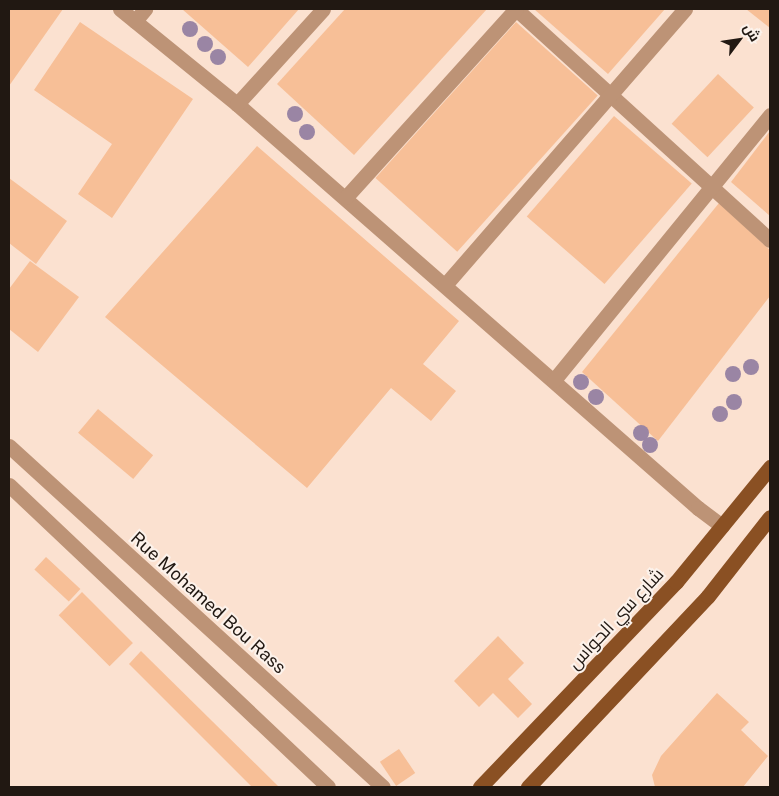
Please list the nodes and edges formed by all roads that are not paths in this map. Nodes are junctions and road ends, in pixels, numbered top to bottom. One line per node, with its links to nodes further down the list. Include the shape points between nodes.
1 (120, 9): 5 (street)
2 (322, 9): 7 (street)
3 (516, 9): 6 (street); 10 (street)
4 (685, 9): 6 (street)
5 (140, 15): 7 (street)
6 (611, 98): 9 (street); 12 (street)
7 (237, 104): 10 (street)
8 (770, 115): 9 (street)
9 (713, 189): 11 (street); 13 (street)
10 (346, 197): 12 (street)
11 (770, 240)
12 (445, 285): 13 (street)
13 (554, 380): 18 (street)
14 (9, 446): 20 (street, Rue Mohamed Bou Rass)
15 (770, 467): 18 (main road, شارع سي الحواس)
16 (9, 485): 19 (street)
17 (770, 516): 22 (main road, via 708,596)
18 (722, 526): 21 (main road, شارع سي الحواس, via 676,582)
19 (328, 787)
20 (382, 787)
21 (480, 787)
22 (528, 787)

